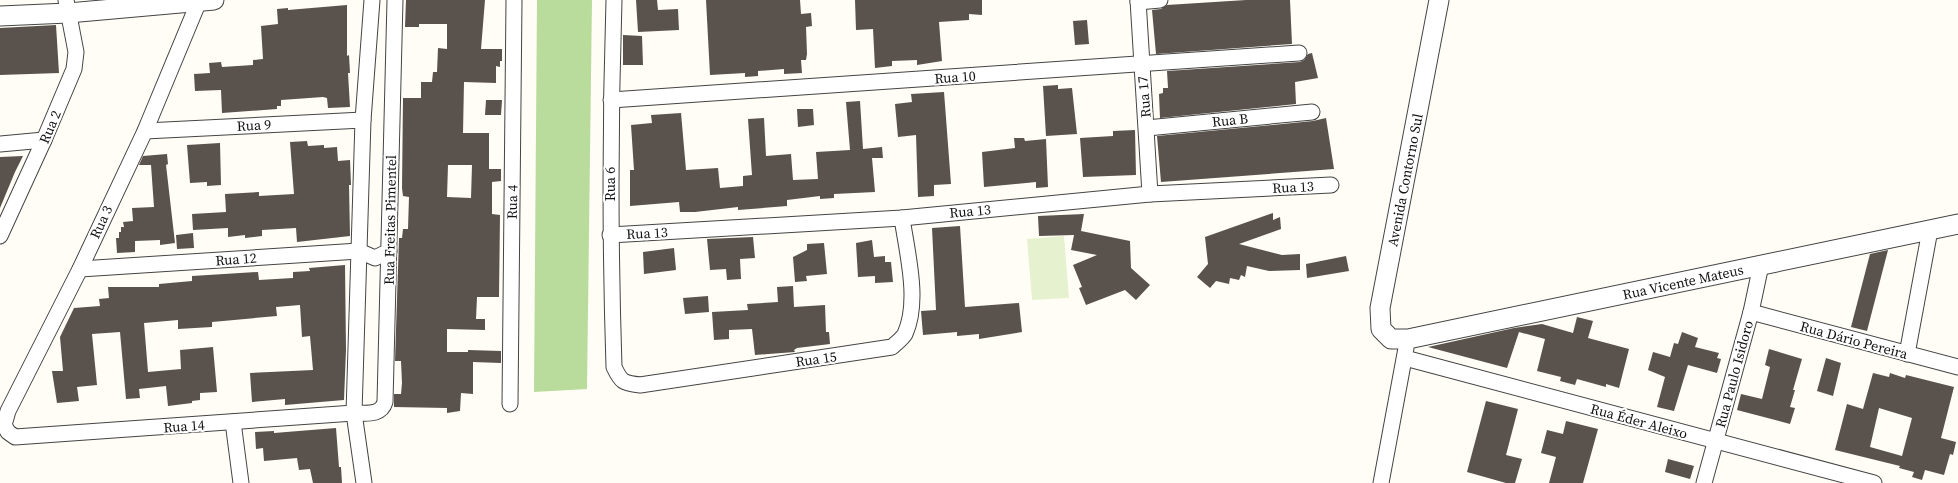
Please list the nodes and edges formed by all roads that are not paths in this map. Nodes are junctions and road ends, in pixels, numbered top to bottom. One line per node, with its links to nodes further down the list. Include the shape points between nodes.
1 (372, 0): 15 (street, Rua Freitas Pimentel)
2 (395, 0): 28 (street, Rua Freitas Pimentel)
3 (514, 0): 37 (street, Rua 4)
4 (614, 0): 13 (street, Rua 6)
5 (1160, 0): 8 (street)
6 (1439, 0): 32 (street, Avenida Contorno Sul, via 1380,308 1379,321 1385,335 1391,339)
7 (206, 1): 9 (street); 17 (street, Rua 3)
8 (1138, 1): 12 (street, Rua 17)
9 (67, 6): 10 (street); 18 (street, Rua 2, via 76,52 74,69)
10 (0, 16)
11 (1299, 53): 12 (street, Rua 10)
12 (1141, 64): 13 (street, Rua 10); 16 (street, Rua 17)
13 (610, 100): 25 (street, Rua 6)
14 (1312, 112): 16 (street, Rua B)
15 (363, 120): 17 (street, Rua 9); 27 (street, Rua Freitas Pimentel)
16 (1147, 128): 21 (street, Rua 17)
17 (145, 131): 30 (street, Rua 3)
18 (44, 140): 19 (street); 26 (street, Rua 2)
19 (0, 144)
20 (1331, 185): 21 (street, Rua 13)
21 (1150, 194): 22 (street, Rua 13)
22 (902, 218): 25 (street, Rua 13); 35 (street, Rua 15, via 912,297 910,317 904,336 892,347 640,385 627,384 619,379)
23 (1955, 226): 24 (street, Rua Vicente Mateus)
24 (1930, 230): 29 (street, Rua Vicente Mateus); 33 (street)
25 (610, 235): 35 (street, Rua 6)
26 (0, 236)
27 (359, 251): 28 (street, Rua 12, via 375,258); 30 (street, Rua 12); 38 (street, Rua Freitas Pimentel)
28 (389, 251): 38 (street, Rua Freitas Pimentel, via 384,408 377,413)
29 (1761, 265): 31 (street, Rua Paulo Isidoro); 32 (street, Rua Vicente Mateus)
30 (80, 269): 40 (street, Rua 3, via 8,411 4,425)
31 (1751, 312): 33 (street, Rua Dário Pereira); 41 (street, Rua Paulo Isidoro)
32 (1408, 340): 34 (street)
33 (1907, 354): 36 (street, Rua Dário Pereira)
34 (1405, 358): 41 (street, Rua Éder Aleixo); 44 (street)
35 (614, 367)
36 (1958, 367)
37 (510, 404)
38 (354, 413): 39 (street, Rua 14); 43 (street, Rua Freitas Pimentel)
39 (233, 422): 40 (street, Rua 14); 42 (street)
40 (15, 437)
41 (1715, 442): 45 (street, Rua Paulo Isidoro); 46 (street, Rua Éder Aleixo)
42 (241, 483)
43 (364, 483)
44 (1381, 483)
45 (1704, 483)
46 (1874, 483)

